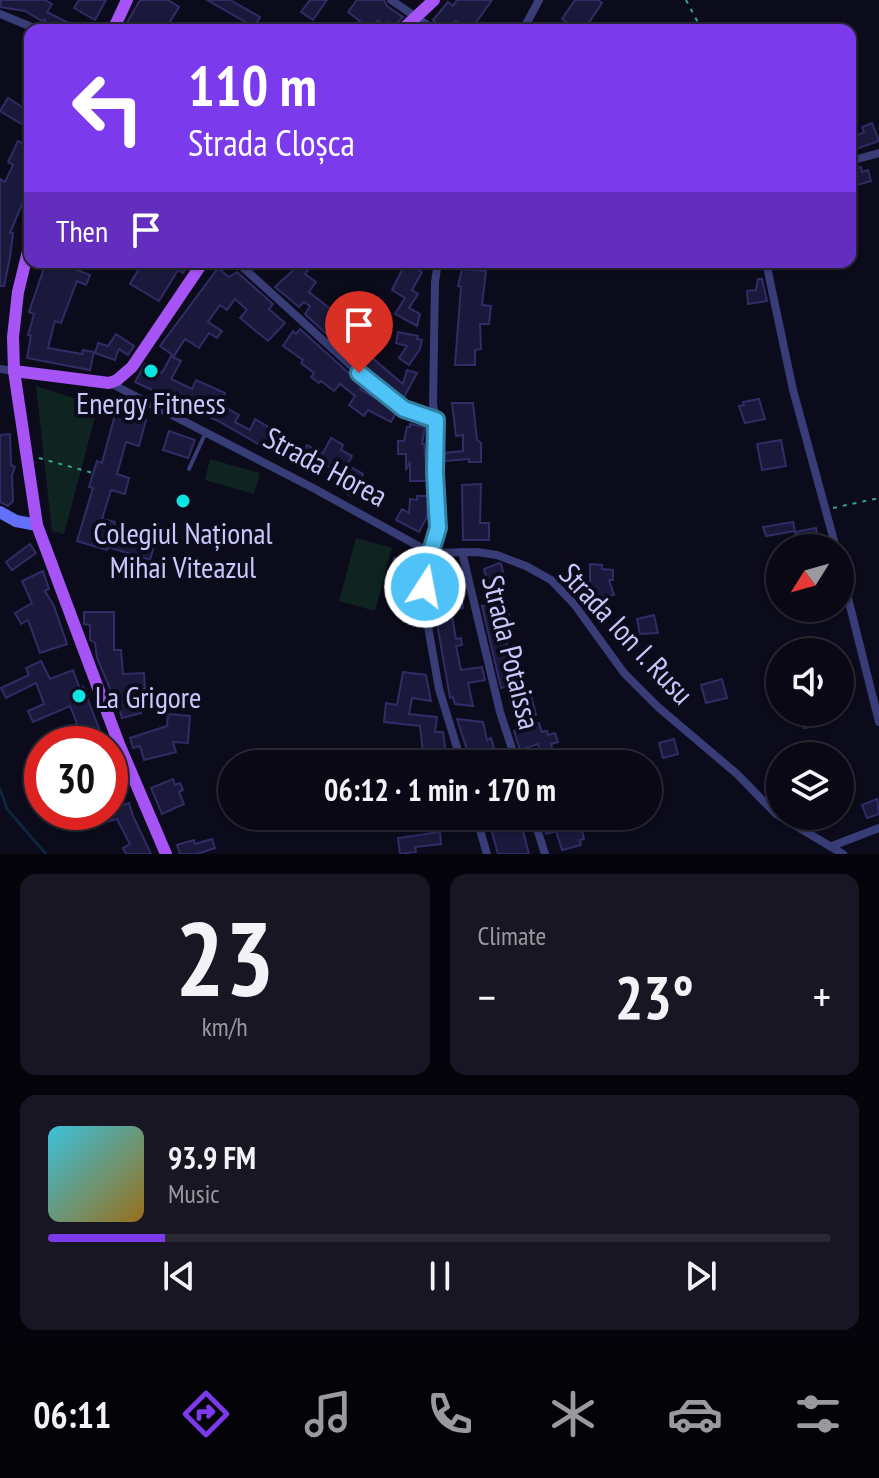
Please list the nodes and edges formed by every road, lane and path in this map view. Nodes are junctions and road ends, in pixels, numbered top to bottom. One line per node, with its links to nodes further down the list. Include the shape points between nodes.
1 (127, 0): 9 (main road)
2 (391, 0): 7 (street)
3 (434, 0): 7 (main road)
4 (539, 0): 12 (street)
5 (686, 0): 13 (path)
6 (0, 14): 8 (street)
7 (415, 17): 10 (main road); 11 (street)
8 (24, 24)
9 (116, 24)
10 (408, 24)
11 (426, 24)
12 (526, 24)
13 (699, 24)
14 (879, 153): 15 (street)
15 (856, 159)
16 (24, 268): 22 (main road, via 13,337)
17 (199, 268): 23 (main road, via 132,367)
18 (244, 268): 24 (street, via 380,392 415,415)
19 (437, 268): 24 (street)
20 (766, 268): 30 (street)
21 (0, 369): 22 (street)
22 (14, 371): 23 (main road, Strada Horea); 26 (main road)
23 (109, 383): 25 (street, Strada Horea)
24 (436, 420): 35 (street, via 438,528)
25 (206, 431): 27 (lane); 35 (street, Strada Horea)
26 (27, 455): 28 (path); 32 (main road)
27 (189, 469)
28 (93, 473)
29 (879, 498): 30 (path)
30 (826, 510): 33 (street)
31 (0, 512): 32 (street)
32 (37, 525): 44 (main road)
33 (832, 534)
34 (462, 552): 35 (street, Strada Ion I. Rusu); 39 (street, Strada Potaissa); 43 (street, Strada Ion I. Rusu, via 497,555 551,580 624,673 658,707 776,814)
35 (431, 553): 38 (street, via 425,587 431,655)
36 (854, 622): 37 (street)
37 (879, 722)
38 (458, 750)
39 (512, 750)
40 (879, 828): 43 (street)
41 (480, 830): 45 (street)
42 (537, 830): 46 (street)
43 (832, 846): 47 (street, Strada Ion I. Rusu)
44 (166, 854)
45 (487, 854)
46 (545, 854)
47 (843, 854)

